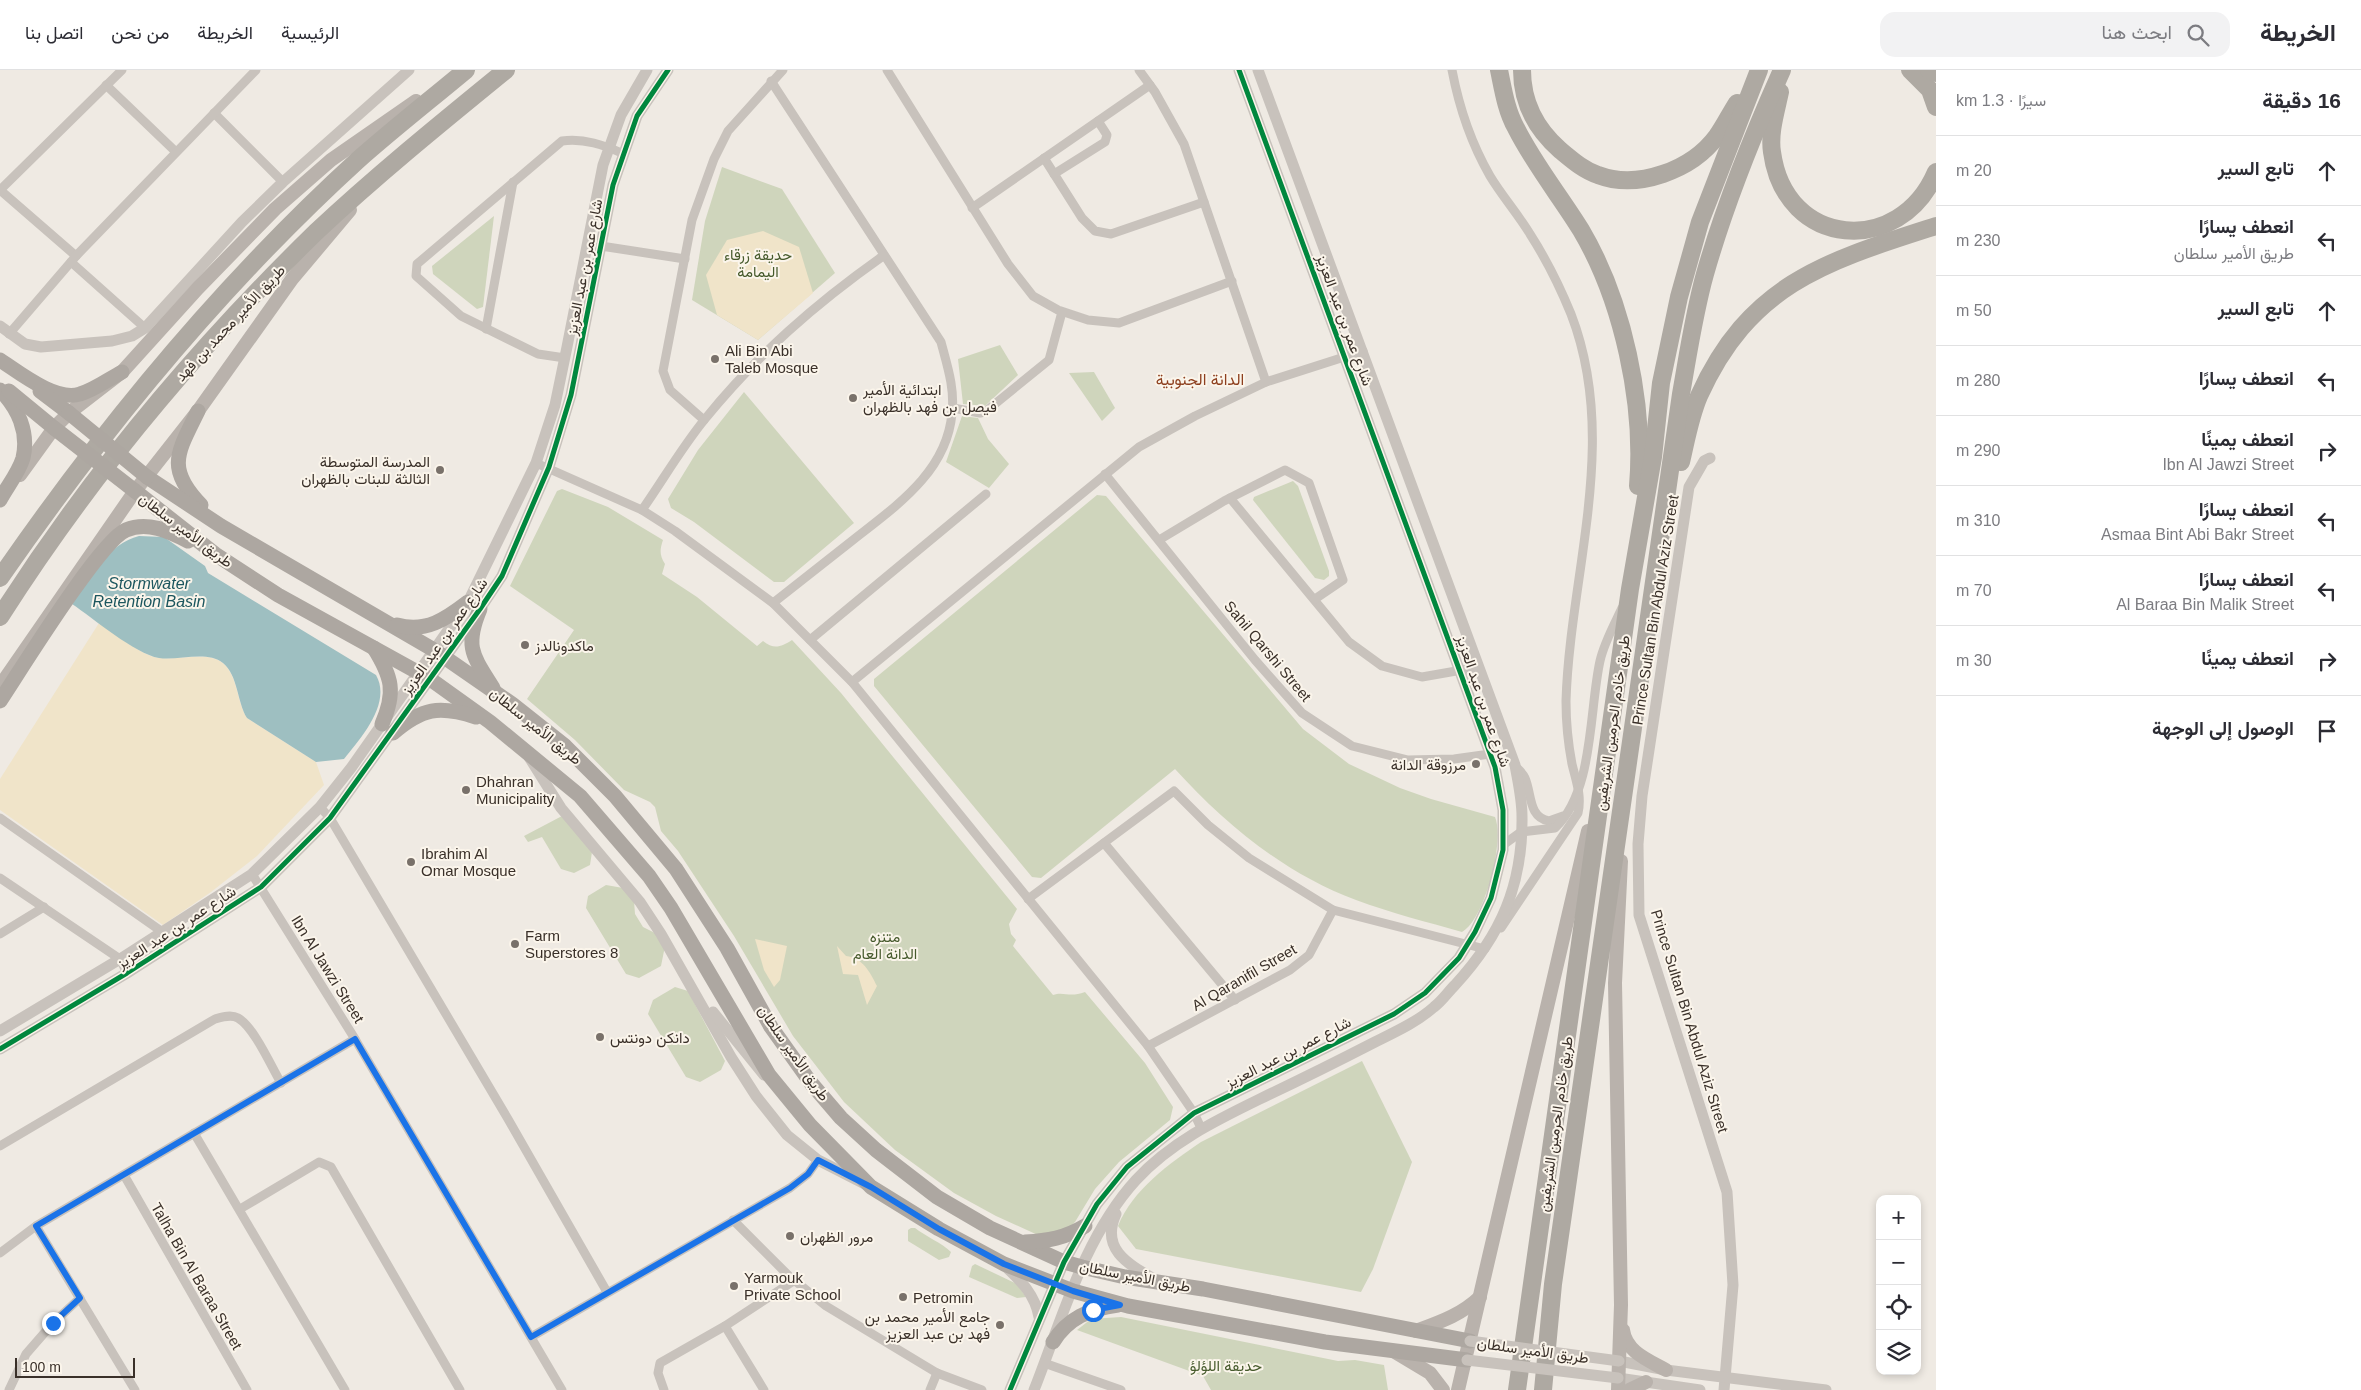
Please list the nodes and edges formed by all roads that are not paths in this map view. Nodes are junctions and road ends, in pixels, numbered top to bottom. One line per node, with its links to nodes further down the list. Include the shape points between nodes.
1 (256, 70): 27 (street)
2 (409, 70): 36 (street)
3 (464, 70): 55 (main road, via 331,160 275,209); 78 (highway, طريق الأمير محمد بن فهد, via 359,160 238,279 137,393 59,493)
4 (506, 70): 30 (highway, طريق الأمير محمد بن فهد)
5 (647, 70): 29 (street, via 621,115)
6 (668, 70): 32 (street, شارع عمر بن عبد العزيز, via 637,116)
7 (783, 70): 23 (street)
8 (886, 70): 40 (street)
9 (1139, 70): 24 (street)
10 (1239, 70): 52 (street, شارع عمر بن عبد العزيز)
11 (1258, 70): 51 (street)
12 (1452, 70): 101 (street, via 1459,104 1481,160 1531,235 1557,283 1583,355 1592,428 1592,478 1568,653 1566,704 1568,738)
13 (1499, 70): 79 (highway, via 1515,127 1582,232 1601,272 1627,354 1641,438)
14 (1522, 70): 15 (highway, via 1525,98 1535,122 1550,141 1576,163 1597,175 1620,180 1648,178 1671,171 1700,153 1716,137)
15 (1755, 70)
16 (1760, 70): 79 (highway, طريق خادم الحرمين الشريفين, via 1700,222 1679,296 1661,383 1653,457)
17 (1782, 70): 76 (highway, طريق خادم الحرمين الشريفين, via 1754,132 1704,276 1681,394)
18 (1786, 70): 34 (highway, via 1772,129 1771,151 1776,173 1786,194 1800,211 1819,225 1841,232 1885,224 1910,210 1929,188)
19 (1910, 70): 26 (highway, via 1930,90)
20 (1929, 70): 22 (highway)
21 (115, 72): 25 (street)
22 (1936, 73)
23 (772, 81): 43 (street); 45 (street, via 728,131 692,220)
24 (1150, 85): 28 (street); 39 (street, via 1184,144)
25 (106, 86): 31 (street); 38 (street)
26 (1936, 107)
27 (214, 113): 31 (street); 36 (street)
28 (1098, 121): 33 (street); 35 (street, via 1107,135 1105,142)
29 (608, 147): 32 (street); 37 (street, via 576,139 562,140); 53 (street)
30 (407, 150): 60 (main road, via 344,216 292,279); 83 (highway, طريق الأمير محمد بن فهد, via 317,232 179,376 68,516)
31 (176, 152): 44 (street)
32 (624, 154): 42 (street, شارع عمر بن عبد العزيز, via 613,185)
33 (1044, 158): 35 (street); 40 (street)
34 (1936, 172)
35 (1054, 174): 39 (street, via 1082,218 1096,231 1111,234)
36 (283, 182): 48 (street)
37 (512, 182): 49 (street); 49 (street, via 417,264 416,276 461,316)
38 (0, 190): 44 (street)
39 (1204, 202): 46 (street)
40 (972, 208): 47 (street, via 1033,296)
41 (1936, 226): 76 (highway, via 1817,268 1785,287 1759,308 1734,336 1699,398)
42 (601, 246): 45 (street); 66 (street, شارع عمر بن عبد العزيز, via 571,395)
43 (883, 256): 59 (street, via 940,342 951,380); 62 (street, via 838,287 799,320)
44 (74, 259): 48 (street); 50 (street)
45 (685, 259): 62 (street, via 663,372 670,390)
46 (1232, 281): 47 (street, via 1119,323 1088,320); 56 (street)
47 (1062, 312): 59 (street, via 1049,360 985,412)
48 (145, 328): 50 (street, via 132,336 112,341 41,347 25,344)
49 (486, 329): 53 (street, via 538,354)
50 (4, 330)
51 (1362, 350): 52 (street); 89 (street)
52 (1345, 356): 56 (street); 90 (street, شارع عمر بن عبد العزيز)
53 (565, 358): 65 (street)
54 (0, 360): 55 (main road, via 47,390 66,395 80,394); 61 (main road)
55 (122, 372): 61 (main road)
56 (1266, 382): 67 (street, via 1139,447)
57 (0, 384): 63 (main road)
58 (0, 390): 72 (main road, via 20,416 24,442 23,459)
59 (952, 408): 81 (street, via 943,450 914,490)
60 (198, 411): 68 (main road); 74 (main road, via 180,454 180,476 185,488)
61 (69, 413): 63 (main road); 68 (main road, طريق الأمير سلطان, bridge)
62 (704, 420): 73 (street)
63 (54, 428): 69 (main road, طريق الأمير سلطان, bridge); 72 (main road)
64 (1710, 458): 168 (street, Prince Sultan Bin Abdul Aziz Street, via 1704,461 1689,487 1642,796 1638,869 1639,914 1727,1192 1733,1285)
65 (536, 464): 66 (street); 82 (street)
66 (549, 469): 73 (street); 82 (street, شارع عمر بن عبد العزيز, via 502,576)
67 (1106, 474): 75 (street, Sahil Qarshi Street); 92 (street)
68 (147, 477): 69 (main road); 74 (main road, طريق الأمير سلطان)
69 (134, 491): 77 (main road, طريق الأمير سلطان); 93 (main road)
70 (986, 494): 85 (street)
71 (1230, 498): 75 (street); 80 (street); 80 (street, via 1285,470 1309,483 1343,580)
72 (0, 501)
73 (642, 510): 81 (street)
74 (221, 526): 84 (main road, طريق الأمير سلطان)
75 (1159, 540): 99 (street, Sahil Qarshi Street, via 1302,713 1352,746 1408,760)
76 (1658, 552): 102 (highway, طريق خادم الحرمين الشريفين)
77 (215, 554): 86 (main road, طريق الأمير سلطان, via 278,595); 95 (main road, via 168,531 147,526 117,535 70,596)
78 (0, 578)
79 (1630, 590): 87 (highway, طريق خادم الحرمين الشريفين); 101 (street, via 1600,660)
80 (1315, 599): 90 (street, via 1349,642 1382,666 1422,677)
81 (773, 603): 85 (street)
82 (474, 606): 84 (main road, via 432,626 410,629); 88 (street, شارع عمر بن عبد العزيز); 94 (main road, via 472,649)
83 (0, 617)
84 (384, 622): 88 (main road, طريق الأمير سلطان)
85 (810, 640): 92 (street)
86 (373, 646): 91 (main road, طريق الأمير سلطان); 97 (main road, via 391,684)
87 (1622, 651): 152 (main road, via 1574,899); 186 (highway, طريق خادم الحرمين الشريفين)
88 (439, 654): 91 (street, شارع عمر بن عبد العزيز); 94 (main road, طريق الأمير سلطان)
89 (1480, 668): 90 (street); 100 (street)
90 (1460, 670): 99 (street, شارع عمر بن عبد العزيز)
91 (424, 675): 96 (main road, طريق الأمير سلطان); 97 (street, شارع عمر بن عبد العزيز)
92 (852, 682): 113 (street)
93 (0, 686)
94 (496, 693): 142 (main road, طريق الأمير سلطان, via 565,746 615,796 676,869 727,948 772,1027 811,1083 841,1118 937,1197)
95 (0, 701)
96 (490, 722): 97 (main road, via 440,709 418,714); 98 (main road, طريق الأمير سلطان)
97 (387, 728): 103 (street); 106 (street, شارع عمر بن عبد العزيز)
98 (526, 750): 122 (street, via 561,808 640,902); 129 (main road, طريق الأمير سلطان, via 580,796 649,876 693,943)
99 (1490, 754): 109 (street, شارع عمر بن عبد العزيز, via 1503,810)
100 (1515, 765): 104 (street, via 1524,775 1537,816 1549,821); 107 (street)
101 (1578, 790): 104 (street); 119 (street, via 1581,801 1578,813)
102 (1624, 791): 155 (main road, via 1616,983); 187 (highway, طريق خادم الحرمين الشريفين, via 1553,1284)
103 (320, 807): 106 (street); 110 (street)
104 (1565, 815): 107 (street, via 1555,828)
105 (0, 818): 116 (street)
106 (330, 818): 112 (street, شارع عمر بن عبد العزيز); 151 (street)
107 (1522, 832): 109 (street); 119 (street, via 1520,858 1507,909)
108 (1104, 843): 113 (street); 115 (street, via 1174,791 1208,825 1250,858); 123 (street)
109 (1503, 845): 118 (street, شارع عمر بن عبد العزيز, via 1491,898)
110 (252, 874): 112 (street, Ibn Al Jawzi Street); 116 (street)
111 (0, 878): 114 (street)
112 (261, 887): 121 (street, شارع عمر بن عبد العزيز); 125 (street, Ibn Al Jawzi Street)
113 (1028, 899): 126 (street)
114 (44, 907): 117 (street); 120 (street)
115 (1334, 910): 118 (street); 123 (street, Al Qaranifil Street, via 1309,955 1290,970)
116 (161, 931): 120 (street)
117 (0, 934)
118 (1468, 943): 119 (street); 130 (street, شارع عمر بن عبد العزيز, via 1459,958 1425,992 1394,1014)
119 (1488, 945): 131 (street, via 1434,1007 1407,1025)
120 (120, 959): 121 (street); 124 (street)
121 (127, 973): 127 (street, شارع عمر بن عبد العزيز)
122 (692, 985): 129 (street, via 761,1073); 134 (street, via 756,1096 787,1135)
123 (1235, 1000): 126 (street, Al Qaranifil Street)
124 (0, 1031)
125 (355, 1039): 128 (street); 159 (street, Ibn Al Jawzi Street)
126 (1148, 1046): 130 (street)
127 (0, 1049)
128 (281, 1082): 132 (street); 133 (street, via 247,1025 237,1017 226,1016 215,1019)
129 (777, 1085): 136 (main road, طريق الأمير سلطان, via 810,1125)
130 (1194, 1113): 131 (street); 141 (street, شارع عمر بن عبد العزيز, via 1127,1166 1097,1204)
131 (1201, 1128): 137 (street, via 1156,1162)
132 (194, 1134): 135 (street); 138 (street)
133 (0, 1146)
134 (818, 1160): 136 (street); 139 (street, via 808,1174 790,1188)
135 (124, 1175): 140 (street); 173 (street, Talha Bin Al Baraa Street)
136 (871, 1187): 145 (main road, طريق الأمير سلطان)
137 (1127, 1191): 146 (street, via 1111,1212); 149 (street, via 1112,1222 1114,1245 1126,1262)
138 (240, 1210): 174 (street); 175 (street, via 319,1162 331,1167)
139 (733, 1220): 147 (street); 151 (street)
140 (36, 1226): 143 (street); 153 (street)
141 (1085, 1226): 142 (main road, via 1057,1240); 144 (street, شارع عمر بن عبد العزيز)
142 (1021, 1242): 144 (main road, طريق الأمير سلطان)
143 (0, 1253)
144 (1064, 1262): 146 (main road, طريق الأمير سلطان); 148 (street, شارع عمر بن عبد العزيز)
145 (1003, 1264): 148 (main road, طريق الأمير سلطان); 156 (street, via 1029,1290)
146 (1082, 1267): 149 (main road, طريق الأمير سلطان); 150 (street)
147 (795, 1280): 157 (street); 167 (street, via 826,1306)
148 (1053, 1283): 150 (main road, طريق الأمير سلطان); 156 (street, شارع عمر بن عبد العزيز)
149 (1162, 1283): 158 (main road, طريق الأمير سلطان)
150 (1073, 1291): 154 (main road, طريق الأمير سلطان); 161 (street)
151 (607, 1292): 159 (street)
152 (1481, 1297): 158 (main road, via 1450,1319); 160 (main road)
153 (80, 1298): 171 (street, via 26,1354); 172 (street)
154 (1120, 1305): 161 (main road, via 1078,1317 1061,1328); 162 (main road, طريق الأمير سلطان)
155 (1620, 1305): 164 (main road); 166 (main road, via 1628,1344 1635,1352)
156 (1039, 1317): 181 (street, شارع عمر بن عبد العزيز)
157 (725, 1326): 177 (street, via 660,1363 658,1374); 178 (street)
158 (1416, 1331): 160 (main road, طريق الأمير سلطان)
159 (531, 1337): 176 (street, Ibn Al Jawzi Street)
160 (1470, 1341): 163 (main road); 164 (street, طريق الأمير سلطان, bridge)
161 (1053, 1342): 165 (street)
162 (1395, 1352): 163 (main road, طريق الأمير سلطان); 184 (main road, via 1430,1373)
163 (1467, 1360): 170 (street, bridge); 185 (main road)
164 (1619, 1361): 166 (street, طريق الأمير سلطان); 170 (main road)
165 (1044, 1363): 182 (street); 183 (street)
166 (1666, 1370): 168 (street, طريق الأمير سلطان)
167 (937, 1373): 179 (street); 180 (street)
168 (1726, 1376): 190 (street, Prince Sultan Bin Abdul Aziz Street); 191 (street, طريق الأمير سلطان)
169 (1646, 1382): 170 (street); 188 (main road); 189 (street)
170 (1618, 1384)
171 (9, 1390)
172 (135, 1390)
173 (247, 1390)
174 (345, 1390)
175 (460, 1390)
176 (562, 1390)
177 (664, 1390)
178 (764, 1390)
179 (930, 1390)
180 (982, 1390)
181 (1010, 1390)
182 (1034, 1390)
183 (1120, 1390)
184 (1443, 1390)
185 (1458, 1390)
186 (1517, 1390)
187 (1543, 1390)
188 (1629, 1390)
189 (1700, 1390)
190 (1724, 1390)
191 (1826, 1390)

